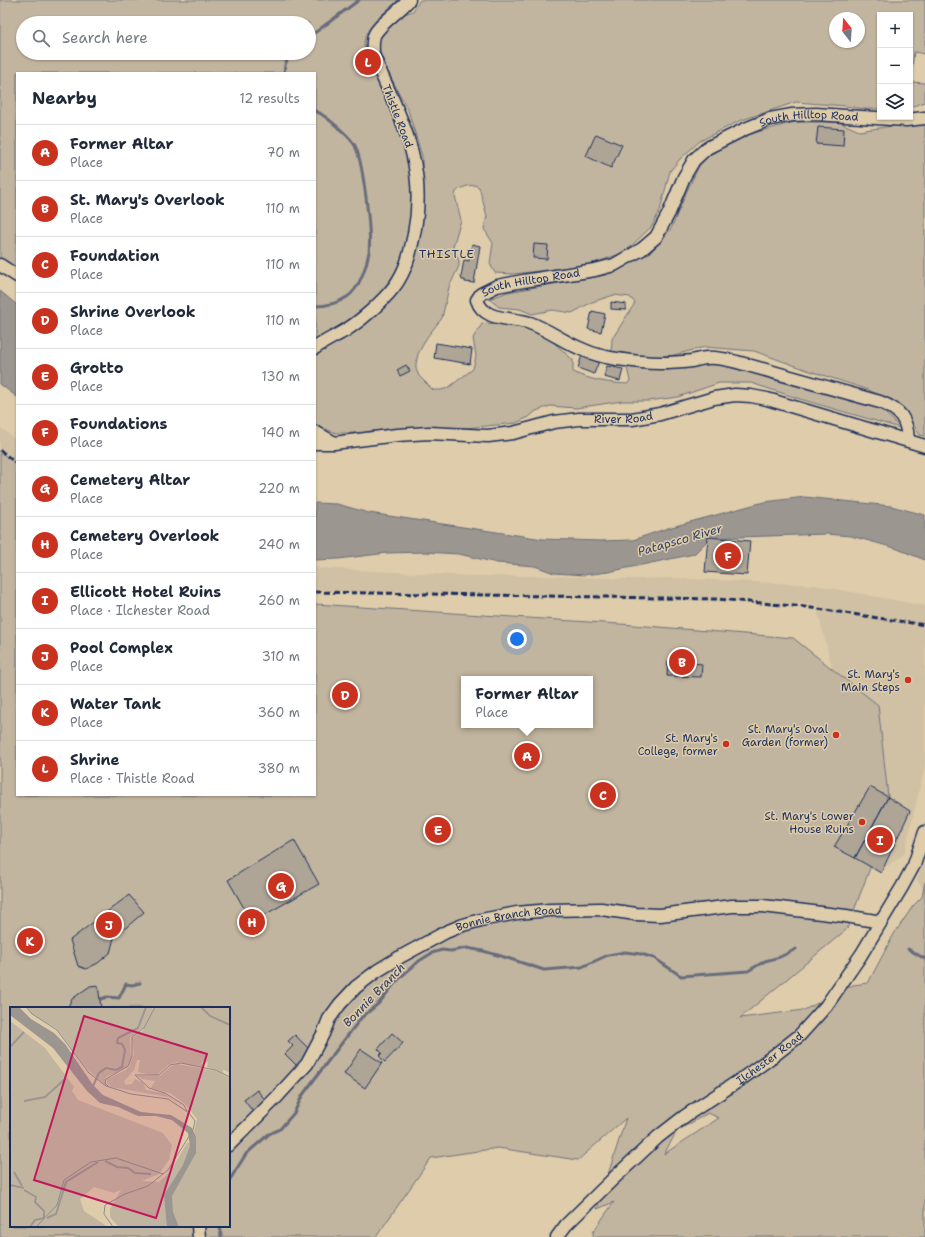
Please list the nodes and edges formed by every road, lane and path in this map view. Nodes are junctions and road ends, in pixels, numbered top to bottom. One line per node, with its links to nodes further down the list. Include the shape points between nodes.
1 (409, 0): 5 (street, Thistle Road, via 379,28 372,45 373,55 410,144 417,173 418,199 411,251 404,271 380,302 348,329)
2 (925, 118): 7 (street, South Hilltop Road, via 906,120 823,114 792,115 770,119 745,129 707,148 694,160 656,237 642,249 614,264 595,270 497,286 481,294 477,300 482,310 488,314 529,323 585,351 602,356 658,364 706,358 721,359 880,402 901,414 905,421)
3 (0, 265): 4 (street)
4 (16, 275)
5 (316, 347)
6 (316, 433): 8 (street)
7 (908, 440): 8 (street, River Road, via 767,399 735,395 632,419 579,419 488,436 429,433); 10 (street, River Road)
8 (334, 442): 9 (street, River Road)
9 (316, 443)
10 (925, 446)
11 (925, 832): 12 (street, Ilchester Road, via 914,865)
12 (880, 922): 13 (street, Bonnie Branch Road, via 762,906 732,906 660,915 601,909 550,910 496,917 463,925 400,957 356,988 329,1019 307,1064); 16 (street, Ilchester Road, via 826,1006 799,1036 658,1137 566,1225)
13 (230, 1144)
14 (198, 1227): 15 (street)
15 (199, 1237)
16 (557, 1237)

